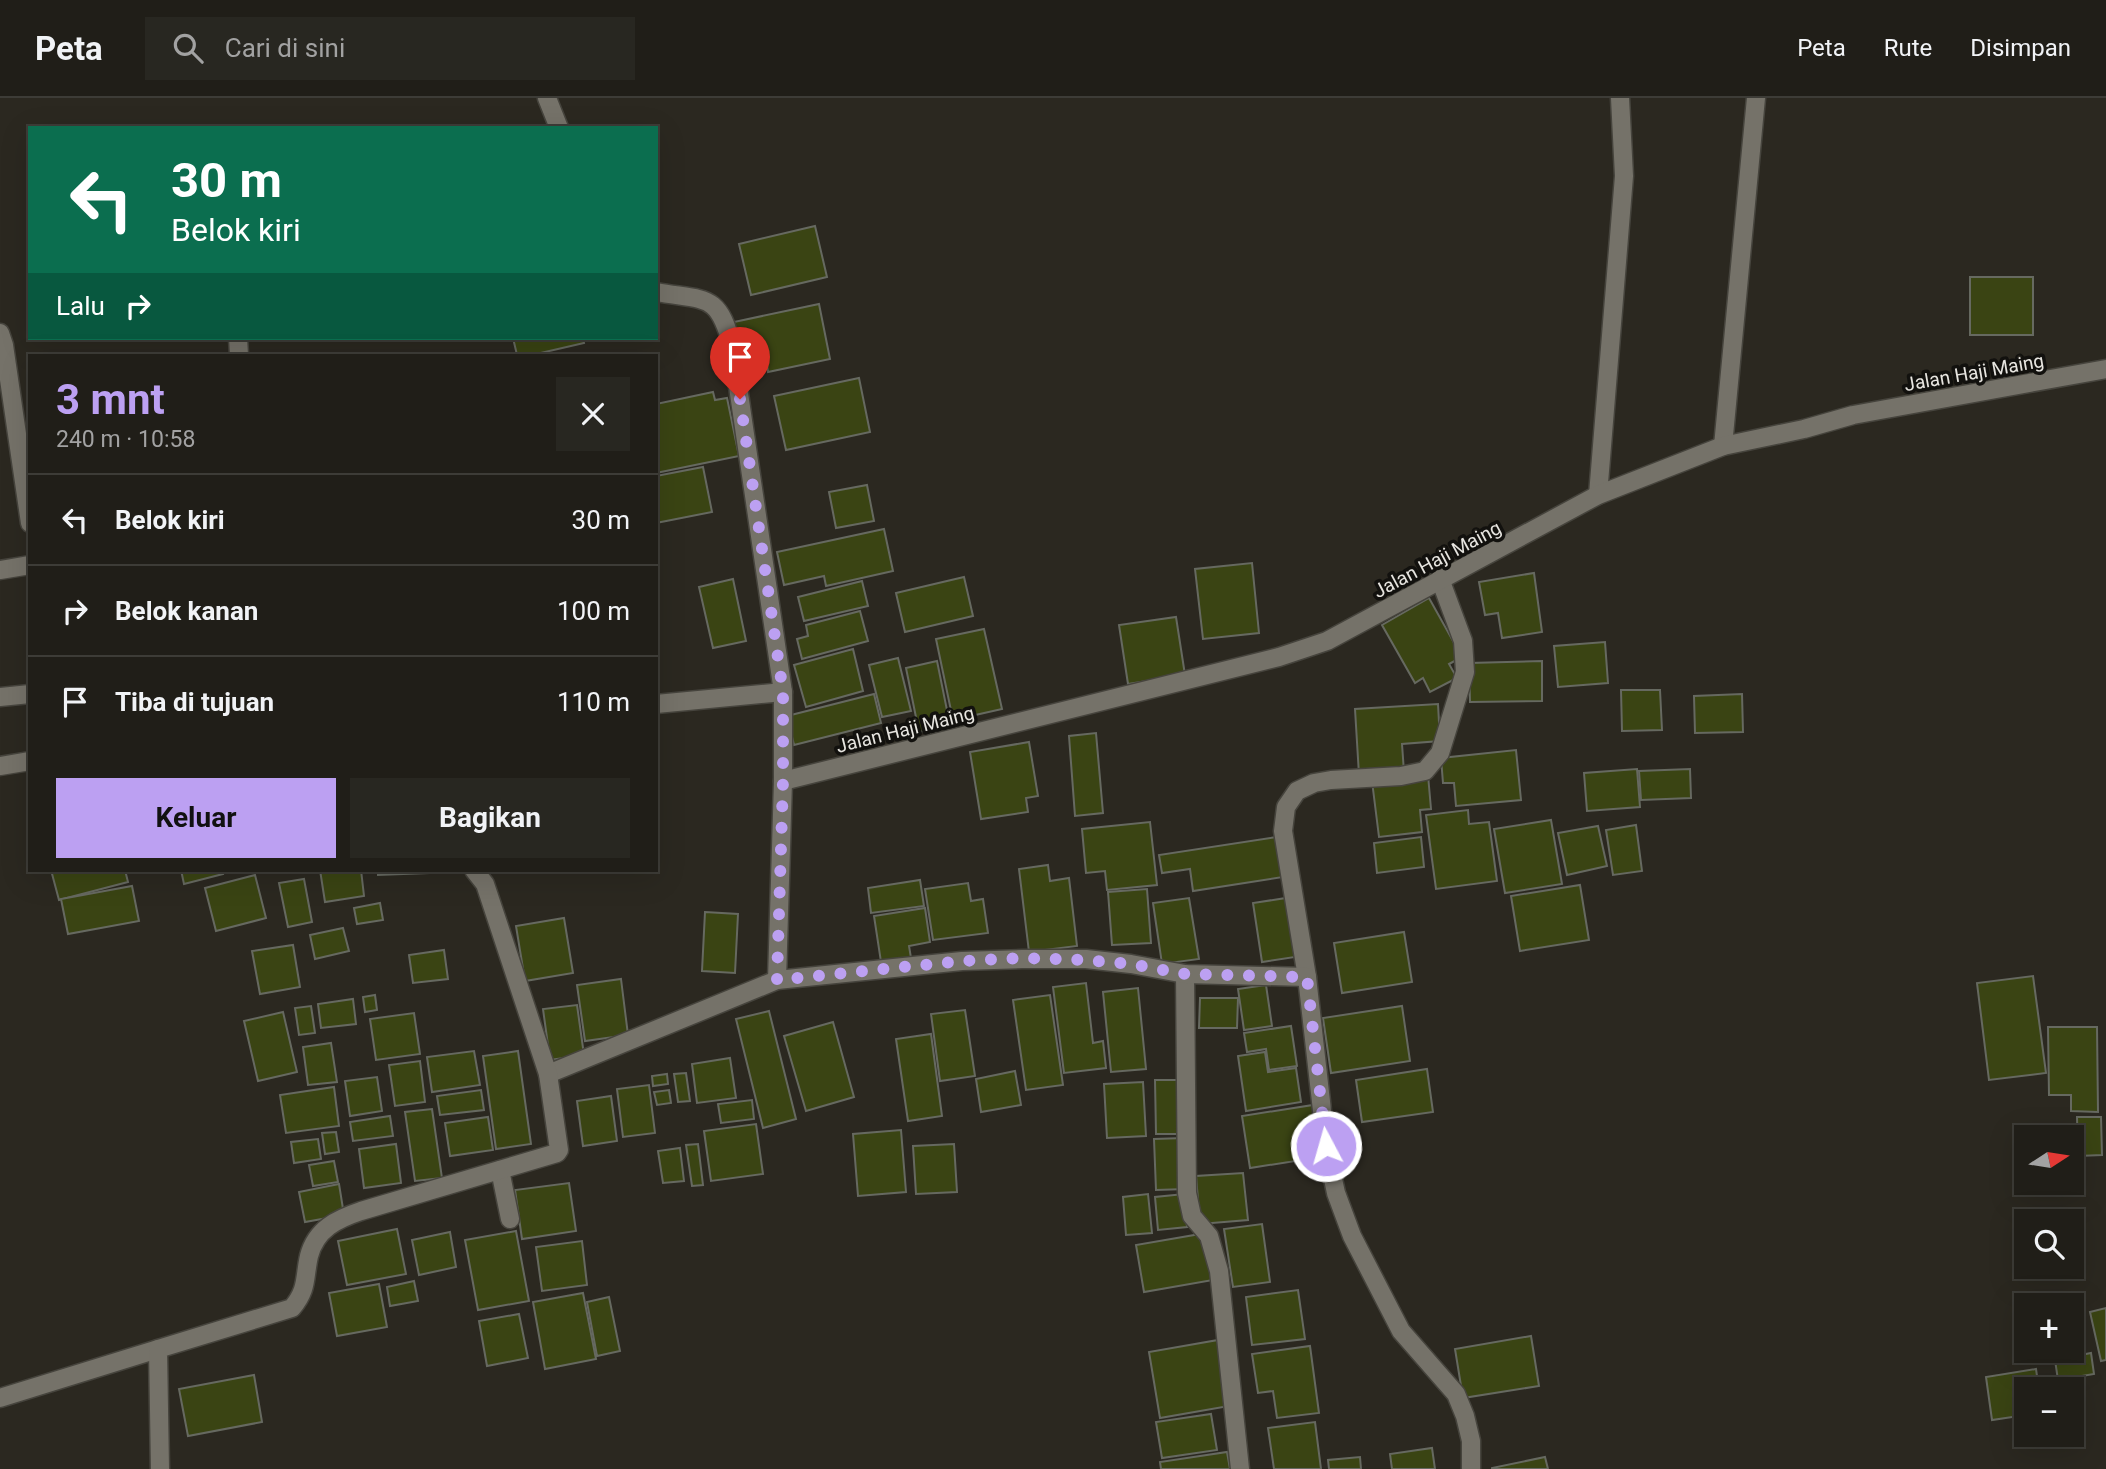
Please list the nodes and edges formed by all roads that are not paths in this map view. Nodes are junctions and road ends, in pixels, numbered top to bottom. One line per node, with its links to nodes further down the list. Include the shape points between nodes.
1 (547, 98): 4 (street)
2 (1620, 98): 9 (street, via 1624,176)
3 (1756, 98): 8 (street)
4 (558, 126)
5 (658, 292): 14 (street, via 706,301 718,307 726,322)
6 (0, 333): 10 (street)
7 (2106, 369): 8 (street, Jalan Haji Maing, via 1853,415)
8 (1723, 446): 9 (street, Jalan Haji Maing)
9 (1598, 495): 13 (street, Jalan Haji Maing)
10 (28, 509)
11 (28, 565): 12 (street)
12 (0, 570)
13 (1440, 579): 20 (street, Jalan Haji Maing, via 1327,641 1279,657); 23 (street, via 1463,642 1465,672 1440,753 1425,771 1314,783 1297,791 1286,807 1283,831)
14 (783, 692): 17 (street); 20 (street)
15 (28, 694): 16 (street)
16 (0, 697)
17 (658, 705)
18 (28, 761): 19 (street)
19 (0, 766)
20 (783, 781): 24 (street)
21 (476, 872): 25 (street, via 485,884)
22 (1185, 974): 23 (street); 24 (street, via 1131,964 1022,958); 31 (street, via 1187,1193 1192,1216 1209,1236 1219,1271)
23 (1307, 977): 32 (street, via 1326,1146 1336,1193 1352,1236 1401,1331 1455,1394 1471,1441)
24 (777, 980): 25 (street)
25 (548, 1074): 26 (street, via 559,1150)
26 (500, 1170): 27 (street); 28 (street, via 331,1223 320,1232 309,1255 307,1279 292,1308)
27 (510, 1219)
28 (158, 1349): 29 (street); 30 (street)
29 (0, 1398)
30 (160, 1469)
31 (1240, 1469)
32 (1471, 1469)

